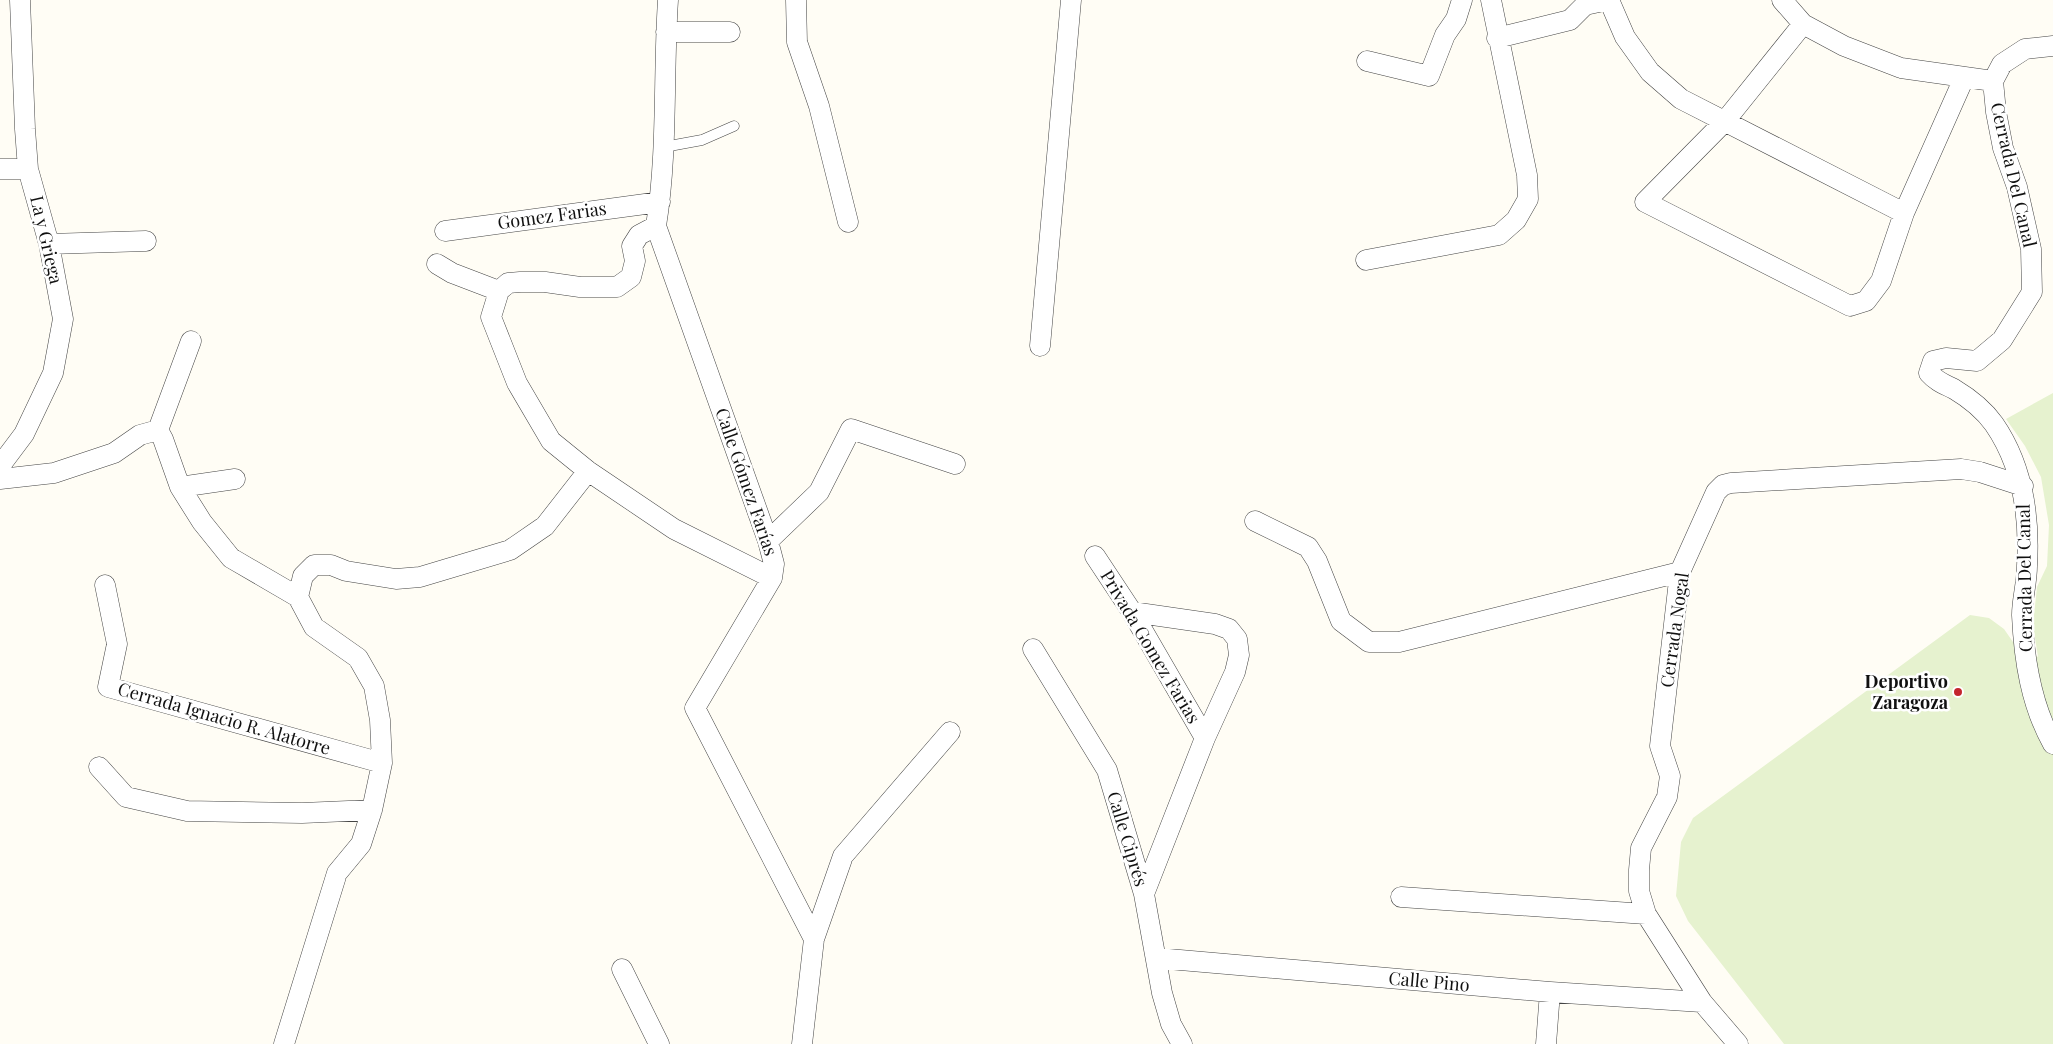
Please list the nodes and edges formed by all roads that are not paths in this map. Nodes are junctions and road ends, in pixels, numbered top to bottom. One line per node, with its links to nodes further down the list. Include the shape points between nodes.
1 (20, 0): 21 (street, La y Griega)
2 (668, 0): 10 (street, Calle Gómez Farías)
3 (796, 0): 24 (street, via 797,42 819,106)
4 (1071, 0): 33 (street)
5 (1462, 0): 14 (street, via 1429,76)
6 (1491, 0): 12 (street)
7 (1608, 0): 12 (street, via 1585,5 1570,20); 17 (street, via 1625,37 1650,72 1680,99)
8 (1782, 0): 9 (street)
9 (1803, 24): 15 (street, via 1844,46 1901,68); 17 (street)
10 (666, 32): 11 (street); 19 (street, Calle Gómez Farías)
11 (730, 32)
12 (1498, 38): 29 (street, via 1527,174 1528,199 1516,220 1498,235)
13 (2053, 46): 16 (street, Cerrada Del Canal, via 2025,49 2002,64)
14 (1367, 60)
15 (1964, 78): 16 (street); 23 (street)
16 (1993, 81): 40 (street, Cerrada Del Canal, via 2003,148 2017,187 2031,250 2032,292 2002,340 1977,361 1946,358 1933,361 1929,373 1938,383 1976,404 1994,425)
17 (1725, 121): 23 (street); 23 (street, via 1645,202 1850,306 1866,302 1881,281)
18 (734, 126): 19 (lane, via 702,140)
19 (664, 147): 22 (street, Calle Gómez Farías)
20 (0, 169): 21 (street)
21 (28, 169): 28 (street, La y Griega)
22 (660, 202): 25 (street, Calle Gómez Farías); 26 (street, Gomez Farias)
23 (1904, 213)
24 (848, 222)
25 (656, 226): 31 (street, via 639,235 632,246 635,261 631,277 617,287 520,282 508,283); 43 (street, Calle Gómez Farías)
26 (445, 231)
27 (146, 241): 28 (street)
28 (49, 244): 36 (street, La y Griega, via 63,319 53,373 24,434)
29 (1366, 260)
30 (437, 264): 31 (street)
31 (499, 290): 37 (street, via 491,317 518,383 551,441)
32 (191, 341): 34 (street)
33 (1040, 346)
34 (158, 430): 38 (street, via 140,435 114,453 54,473); 41 (street)
35 (955, 464): 43 (street, via 851,429 819,492)
36 (0, 466)
37 (588, 471): 46 (street, via 674,529); 48 (street, via 545,526 510,550 420,577 396,579 314,564 303,576)
38 (0, 479)
39 (235, 479): 41 (street)
40 (2023, 486): 45 (street, Cerrada Nogal, via 1961,469 1723,485 1716,492); 53 (street, Cerrada Del Canal, via 2027,515 2027,566 2022,614 2028,676 2044,728)
41 (180, 487): 48 (street, via 202,522 231,558)
42 (1255, 521): 45 (street, via 1308,547 1317,561 1341,621 1369,642 1399,642)
43 (768, 541): 46 (street, Calle Gómez Farías, via 774,564)
44 (1095, 556): 49 (street, Privada Gomez Farias)
45 (1680, 572): 59 (street, Cerrada Nogal, via 1660,746 1670,776 1667,797 1641,848 1638,870 1639,891)
46 (772, 578): 60 (street, Calle Gómez Farías, via 695,708)
47 (105, 586): 54 (street, Cerrada Ignacio R. Alatorre, via 117,644 108,687)
48 (298, 597): 54 (street, via 314,627 358,658 374,686)
49 (1132, 612): 52 (street, Privada Gomez Farias); 52 (street, via 1215,624 1230,629 1237,640 1239,655 1235,672)
50 (1033, 649): 57 (street, Calle Ciprés, via 1107,770)
51 (950, 732): 60 (street, via 843,856)
52 (1204, 738): 57 (street)
53 (2053, 744)
54 (382, 764): 56 (street)
55 (99, 766): 56 (street, via 126,797 187,811 302,813)
56 (372, 810): 65 (street, via 361,844 337,873)
57 (1144, 894): 61 (street, Calle Ciprés)
58 (1401, 897): 59 (street)
59 (1646, 914): 64 (street, Cerrada Nogal)
60 (814, 939): 67 (street)
61 (1157, 958): 63 (street, Calle Pino); 68 (street, Calle Ciprés, via 1162,993)
62 (622, 969): 66 (street)
63 (1550, 992): 64 (street, Calle Pino); 69 (street)
64 (1702, 1002): 70 (street, Cerrada Nogal)
65 (284, 1044)
66 (659, 1044)
67 (802, 1044)
68 (1182, 1044)
69 (1546, 1044)
70 (1738, 1044)

